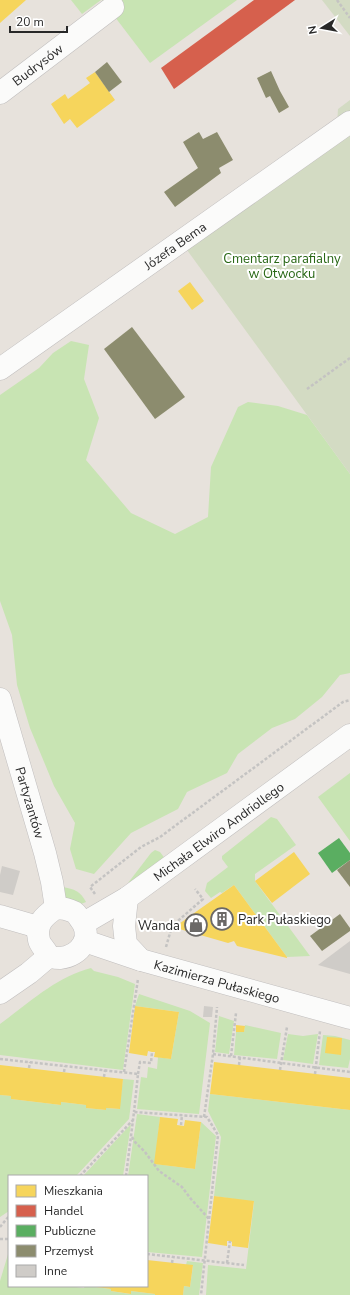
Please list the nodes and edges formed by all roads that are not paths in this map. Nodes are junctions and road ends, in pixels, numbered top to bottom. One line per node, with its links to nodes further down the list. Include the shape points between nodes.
1 (113, 7): 2 (street, Budrysów)
2 (0, 93)
3 (350, 122): 4 (street, Józefa Bema)
4 (0, 369)
5 (0, 699): 8 (street, Partyzantów, via 45,853)
6 (350, 735): 7 (street, Michała Elwiro Andriollego)
7 (127, 898): 11 (street, Michała Elwiro Andriollego); 13 (street, via 124,926 126,944)
8 (56, 908): 10 (street, via 45,916); 11 (street, via 76,913)
9 (0, 916): 10 (street)
10 (38, 927): 12 (street, via 39,941)
11 (85, 932): 12 (street, via 79,949 72,955 54,958); 13 (street, Kazimierza Pułaskiego)
12 (49, 956): 14 (street)
13 (140, 968): 15 (street, Kazimierza Pułaskiego)
14 (0, 993)
15 (350, 1018)

